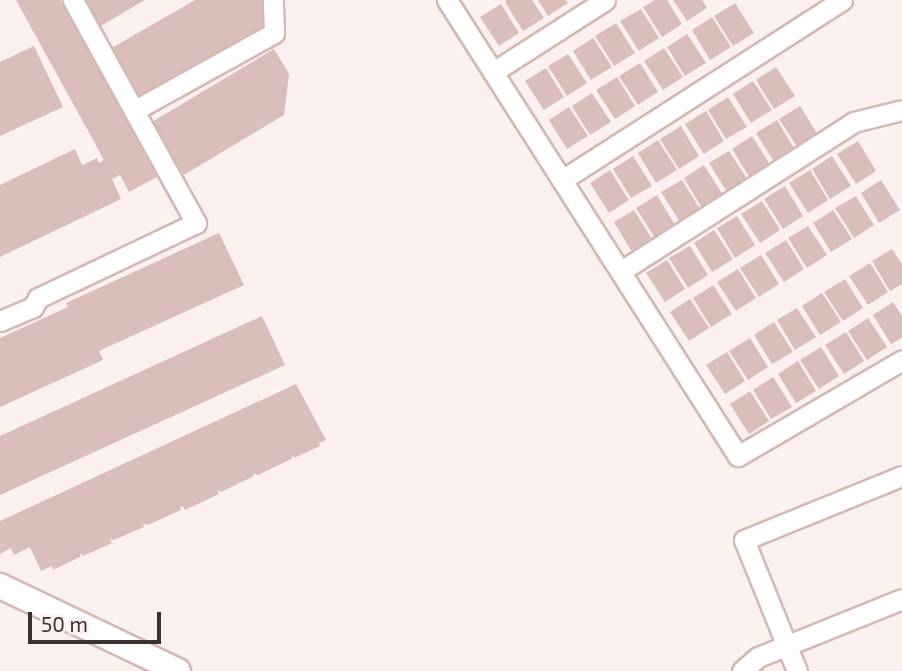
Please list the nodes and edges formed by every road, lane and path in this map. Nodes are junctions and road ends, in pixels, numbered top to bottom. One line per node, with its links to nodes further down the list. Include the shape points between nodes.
1 (73, 0): 7 (street)
2 (273, 0): 7 (street, via 274,33)
3 (447, 0): 6 (street)
4 (605, 0): 6 (street)
5 (842, 0): 9 (street)
6 (493, 72): 9 (street)
7 (135, 110): 11 (street, via 197,223 38,298 33,307)
8 (902, 110): 10 (street, via 854,122)
9 (562, 180): 10 (street)
10 (621, 271): 12 (street, via 738,456)
11 (0, 321)
12 (902, 360)
13 (902, 476): 16 (street, via 744,540)
14 (0, 586): 17 (street)
15 (902, 599): 16 (street)
16 (787, 646): 18 (street, via 758,657); 19 (street)
17 (178, 671)
18 (742, 671)
19 (797, 671)

